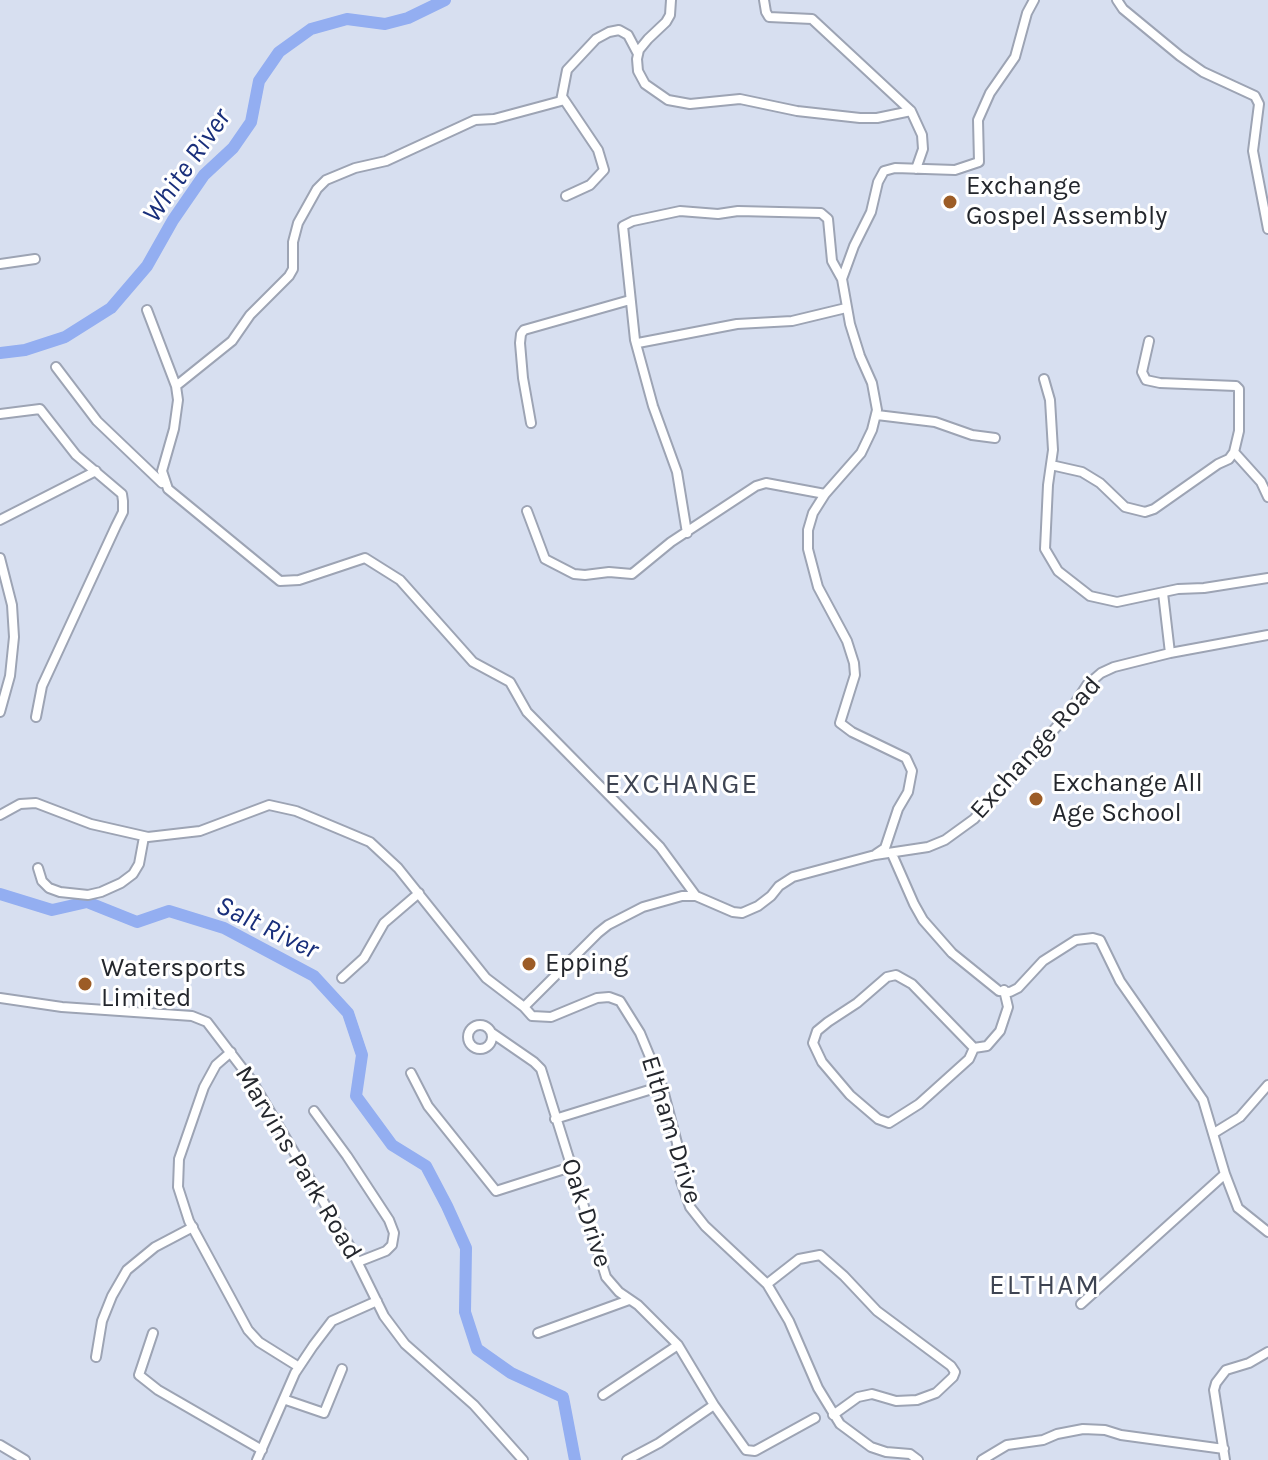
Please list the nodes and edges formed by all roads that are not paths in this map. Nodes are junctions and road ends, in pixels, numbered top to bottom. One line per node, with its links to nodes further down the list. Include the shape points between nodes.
1 (671, 0): 5 (street, via 666,22)
2 (764, 0): 7 (street, via 769,17 812,19)
3 (1034, 0): 8 (street, via 1015,57 978,120 979,162 955,170)
4 (1117, 0): 10 (street, via 1191,64 1255,96 1259,104 1253,151)
5 (638, 54): 6 (street, via 619,30 596,39 567,70); 7 (street, via 645,84 681,103 740,99 860,118)
6 (563, 98): 9 (street, via 598,150 604,170 590,185); 21 (street, via 475,120 386,161 326,180 298,223 289,276 222,351)
7 (911, 111): 8 (street, via 922,135)
8 (916, 169): 13 (street, via 888,168 881,174)
9 (566, 196)
10 (1268, 229)
11 (35, 259): 12 (street)
12 (0, 264)
13 (842, 279): 14 (street, via 832,261 825,214 680,211 623,226); 15 (street)
14 (630, 300): 18 (street); 24 (street, via 524,330 522,366)
15 (846, 308): 18 (street); 23 (street, via 872,383)
16 (147, 310): 21 (street)
17 (1149, 341): 26 (street, via 1142,372 1146,380 1239,389)
18 (638, 343): 34 (street, via 677,472)
19 (56, 367): 29 (street, via 97,421)
20 (1044, 379): 27 (street, via 1053,426)
21 (176, 386): 29 (street, via 176,419 162,471)
22 (0, 414): 28 (street, via 40,409 76,455)
23 (877, 415): 25 (street, via 935,422); 31 (street, via 861,453)
24 (531, 423)
25 (995, 438)
26 (1234, 452): 27 (street, via 1145,512 1125,507 1082,472); 30 (street)
27 (1051, 465): 37 (street, via 1045,549 1058,571 1090,596 1104,600)
28 (96, 471): 33 (street); 41 (street, via 122,494 123,512 42,686)
29 (166, 486): 48 (street, via 280,581 365,558 400,580 473,662 510,682 527,712 660,847)
30 (1267, 493)
31 (825, 494): 34 (street, via 766,483); 45 (street, via 811,519 808,549 818,587 852,654 855,675 840,723 906,758 912,771 885,848)
32 (527, 511): 34 (street, via 545,559 574,574 632,574)
33 (0, 520)
34 (687, 533)
35 (0, 558): 40 (street, via 14,637)
36 (1268, 578): 37 (street)
37 (1163, 593): 39 (street)
38 (1268, 635): 39 (street, Exchange Road)
39 (1170, 653): 44 (street, Exchange Road, via 1114,667 1091,680 1068,714 974,819 945,840)
40 (0, 712)
41 (36, 717)
42 (0, 815): 43 (street, via 20,804 36,803)
43 (144, 837): 46 (street, via 133,874 101,892 49,888); 47 (street, via 183,835 266,806 282,806 370,842)
44 (892, 854): 45 (street, Exchange Road); 50 (street, via 923,920 952,953 995,989)
45 (875, 855): 48 (street, Exchange Road, via 793,877 742,913)
46 (38, 868)
47 (419, 893): 49 (street, via 384,923 364,958); 52 (street, via 486,978)
48 (696, 896): 52 (street, via 643,907 608,925)
49 (342, 978)
50 (1004, 990): 54 (street, via 1008,1007 1000,1031 987,1046); 61 (street, via 1018,988 1043,961 1076,940 1100,940 1120,981 1203,1100)
51 (0, 998): 55 (street, Marvins Park Road, via 195,1017 207,1022)
52 (524, 1007): 58 (street, Eltham Drive, via 532,1016 551,1017 597,998 620,1001)
53 (491, 1038): 60 (street, Oak Drive, via 502,1040 541,1069)
54 (974, 1048): 54 (street, via 969,1059 919,1104 889,1123 850,1095 813,1043 817,1031 896,975 912,984)
55 (231, 1052): 64 (street, via 204,1087 179,1159 178,1187); 66 (street, Marvins Park Road)
56 (411, 1073): 62 (street, via 428,1106 496,1191)
57 (1268, 1085): 61 (street, via 1240,1117)
58 (662, 1086): 60 (street); 67 (street, Eltham Drive, via 690,1207)
59 (314, 1111): 66 (street, via 394,1233 386,1251)
60 (555, 1119): 62 (street, Oak Drive)
61 (1214, 1133): 63 (street)
62 (571, 1167): 68 (street, Oak Drive, via 603,1270)
63 (1225, 1174): 65 (street, via 1238,1208); 70 (street)
64 (193, 1227): 75 (street, via 127,1270 102,1321); 76 (street, via 248,1330)
65 (1268, 1232)
66 (358, 1262): 69 (street, Marvins Park Road)
67 (767, 1284): 81 (street, Eltham Drive); 81 (street, via 799,1259 820,1255 877,1311 955,1372 936,1393 917,1400 872,1394)
68 (629, 1300): 72 (street); 73 (street, Oak Drive)
69 (377, 1301): 76 (street, via 332,1321); 88 (street, Marvins Park Road, via 405,1344 474,1405)
70 (1081, 1304)
71 (153, 1333): 85 (street, via 139,1375)
72 (538, 1333)
73 (678, 1345): 78 (street); 80 (street, Oak Drive)
74 (1268, 1352): 84 (street, via 1226,1370 1216,1383)
75 (96, 1357)
76 (299, 1367): 79 (street)
77 (342, 1369): 79 (street, via 324,1413)
78 (603, 1395)
79 (286, 1400): 85 (street)
80 (714, 1405): 82 (street, Oak Drive, via 746,1450 755,1451); 89 (street)
81 (833, 1415): 90 (street, Eltham Drive, via 871,1447)
82 (815, 1418)
83 (0, 1445): 86 (street)
84 (1224, 1449): 91 (street, via 1083,1429 1007,1445); 92 (street)
85 (262, 1450): 87 (street)
86 (25, 1460)
87 (257, 1460)
88 (523, 1460)
89 (627, 1460)
90 (918, 1460)
91 (982, 1460)
92 (1225, 1460)

